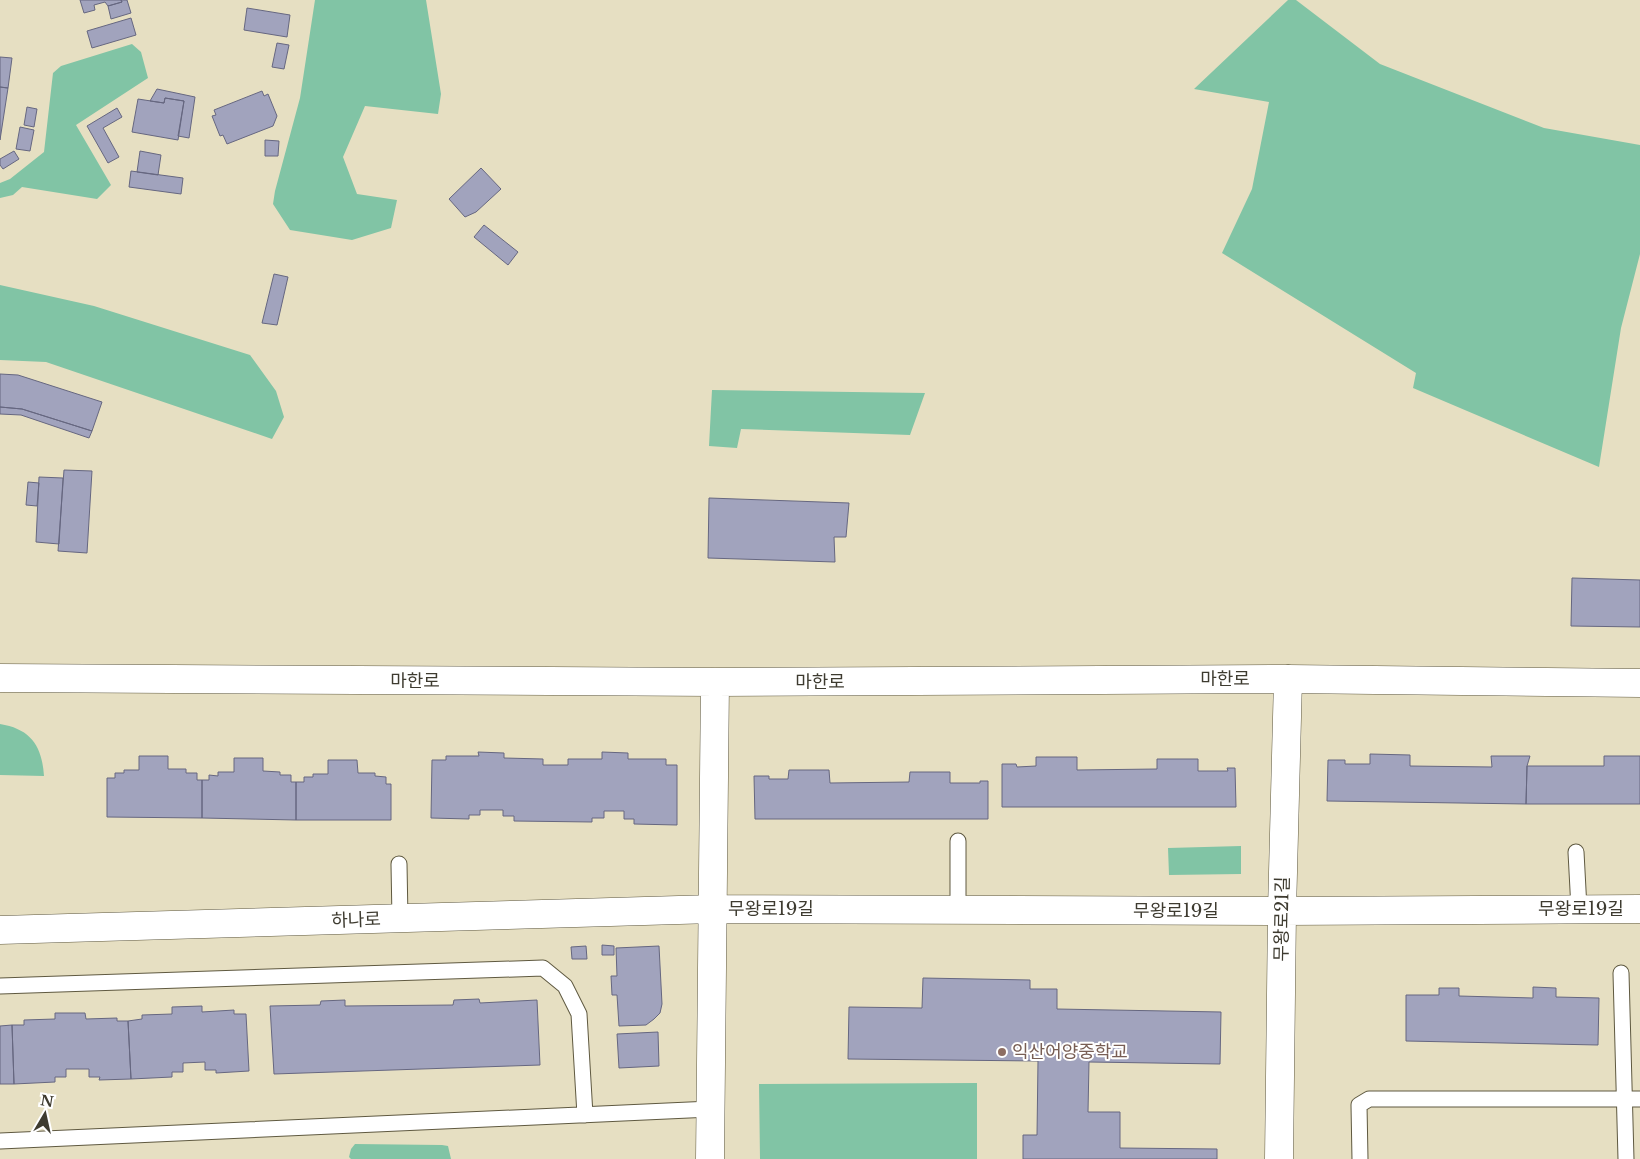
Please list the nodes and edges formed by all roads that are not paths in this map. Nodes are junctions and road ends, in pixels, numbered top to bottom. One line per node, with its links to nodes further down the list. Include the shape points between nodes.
1 (0, 678): 3 (street, 마한로)
2 (1288, 679): 3 (street, 마한로); 4 (street, 마한로); 12 (street, 무왕로21길)
3 (715, 682): 8 (street, 무왕로19길)
4 (1640, 683)
5 (958, 841): 10 (lane)
6 (1576, 852): 11 (lane)
7 (399, 864): 13 (lane)
8 (713, 909): 10 (street, 무왕로19길); 13 (street, 하나로); 19 (street, 무왕로19길)
9 (1640, 909): 11 (street, 무왕로19길)
10 (958, 910): 12 (street, 무왕로19길)
11 (1579, 910): 12 (street, 무왕로19길)
12 (1282, 911): 23 (street, 무왕로21길)
13 (400, 918): 14 (street, 하나로)
14 (0, 930)
15 (1621, 973): 17 (lane)
16 (0, 986): 20 (lane, via 543,968 565,986 579,1014)
17 (1624, 1100): 18 (lane); 24 (lane, via 1369,1099 1359,1105); 25 (lane)
18 (1640, 1100)
19 (711, 1110): 20 (lane); 22 (street, 무왕로19길)
20 (585, 1115): 21 (lane)
21 (0, 1140)
22 (710, 1159)
23 (1280, 1159)
24 (1360, 1159)
25 (1626, 1159)

